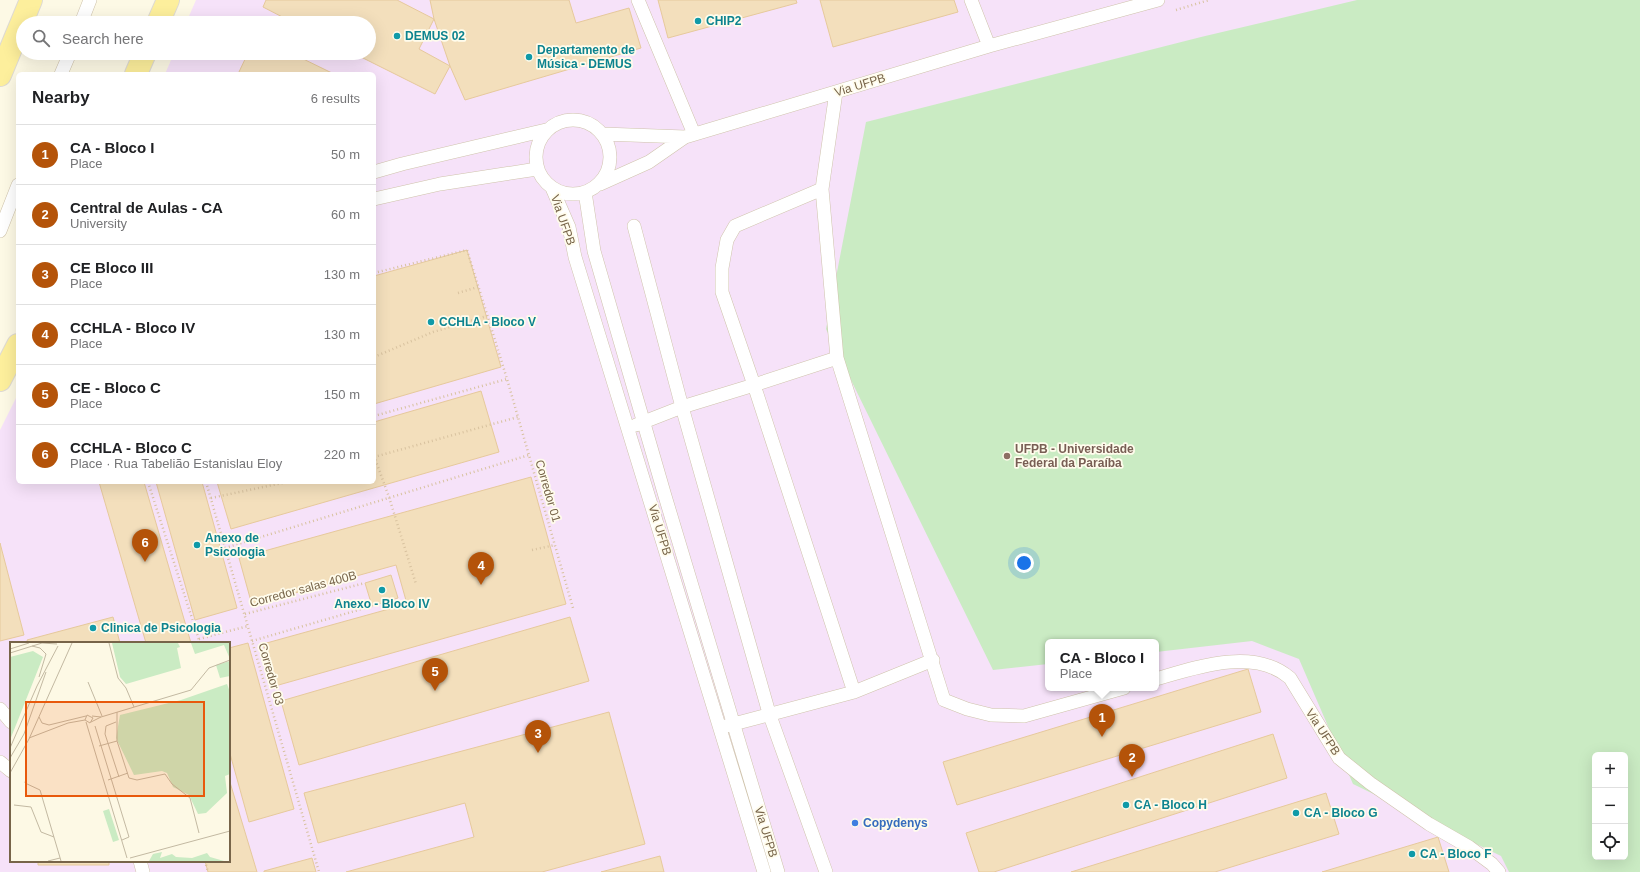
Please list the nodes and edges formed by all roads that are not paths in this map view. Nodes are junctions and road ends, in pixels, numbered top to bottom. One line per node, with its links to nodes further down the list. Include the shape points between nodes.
1 (31, 0): 7 (main road)
2 (90, 0): 8 (lane)
3 (168, 0): 9 (main road)
4 (638, 0): 20 (lane)
5 (971, 0): 11 (lane)
6 (1158, 0): 11 (lane, Via UFPB)
7 (24, 16)
8 (84, 16)
9 (161, 16)
10 (16, 36): 16 (main road)
11 (989, 46): 17 (lane, Via UFPB)
12 (67, 60): 14 (lane)
13 (142, 60): 15 (main road)
14 (62, 72)
15 (137, 72)
16 (0, 75)
17 (836, 92): 20 (lane, Via UFPB); 25 (lane)
18 (546, 130): 19 (lane, via 560,121 576,119 591,124); 21 (lane, via 538,141 535,155); 22 (lane)
19 (604, 134): 20 (lane, Via UFPB); 23 (lane, Via UFPB, via 610,147 611,161 607,174)
20 (690, 135): 23 (lane, Via UFPB, via 649,162)
21 (537, 169): 24 (lane, Via UFPB, via 543,180); 28 (lane, via 440,184)
22 (376, 171)
23 (598, 185): 27 (lane, Via UFPB)
24 (552, 188): 27 (lane, Via UFPB, via 568,194); 37 (lane, Via UFPB, via 569,227 575,257)
25 (822, 189): 32 (lane); 34 (lane, via 735,226 726,240 722,292)
26 (16, 190): 30 (lane)
27 (585, 192): 36 (lane, Via UFPB, via 594,251)
28 (376, 199)
29 (634, 226): 35 (lane)
30 (0, 231)
31 (16, 349): 33 (main road)
32 (837, 358): 34 (lane); 38 (lane)
33 (0, 380)
34 (754, 385): 35 (lane); 41 (lane)
35 (682, 407): 36 (lane); 43 (lane)
36 (644, 423): 37 (lane); 45 (lane, Via UFPB)
37 (628, 427): 46 (lane, Via UFPB)
38 (933, 660): 40 (lane, via 944,700 991,715 1024,716); 41 (lane)
39 (1159, 678): 54 (lane, Via UFPB, via 1219,664 1249,661 1280,669 1290,678 1340,758 1370,783 1429,824 1469,847)
40 (1113, 691)
41 (854, 692): 43 (lane)
42 (0, 709): 44 (lane)
43 (770, 713): 45 (lane); 53 (lane)
44 (10, 721)
45 (734, 723): 46 (lane); 52 (lane, Via UFPB)
46 (720, 728): 51 (lane, Via UFPB)
47 (0, 762): 48 (lane)
48 (10, 770)
49 (140, 862): 50 (lane)
50 (143, 872)
51 (764, 872)
52 (778, 872)
53 (826, 872)
54 (1499, 872)

